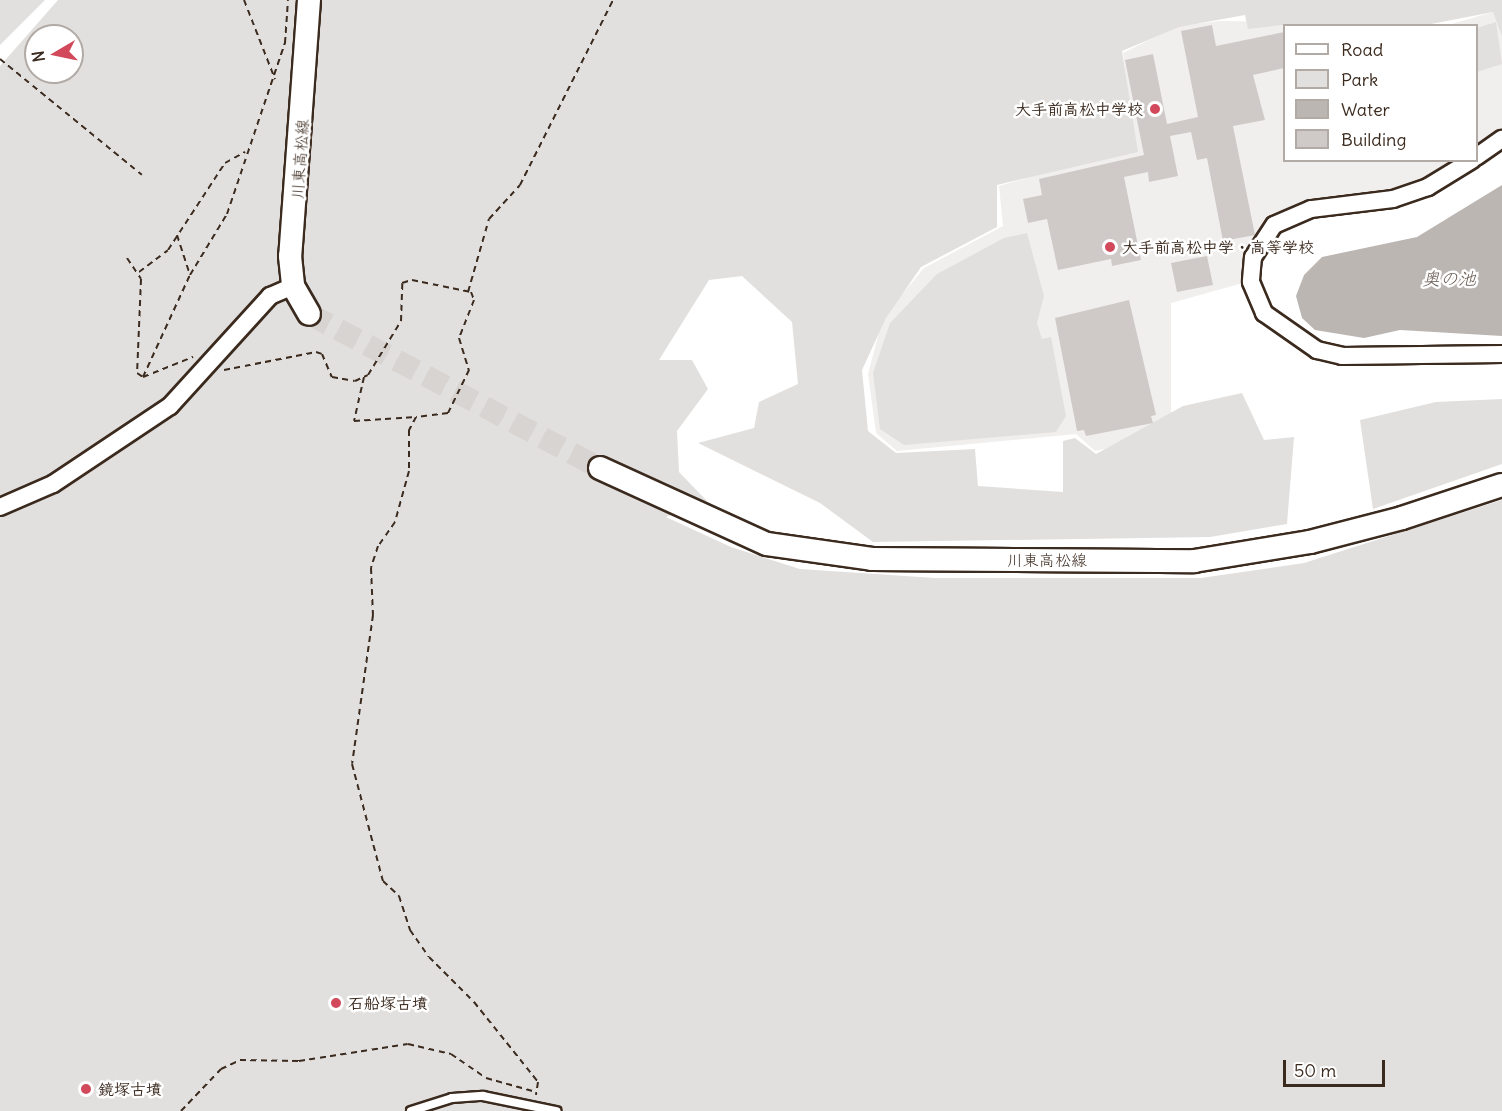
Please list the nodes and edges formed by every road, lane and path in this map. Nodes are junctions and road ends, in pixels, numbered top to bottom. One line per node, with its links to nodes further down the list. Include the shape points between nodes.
1 (244, 0): 6 (path)
2 (288, 0): 6 (path, via 285,43)
3 (309, 0): 16 (main road, 川東高松線, via 290,256)
4 (612, 0): 17 (path, via 520,185 489,219)
5 (0, 58): 11 (path)
6 (274, 80): 8 (path)
7 (1502, 139): 9 (street)
8 (245, 152): 12 (path, via 225,163); 15 (path, via 227,214)
9 (1478, 156)
10 (1469, 162): 20 (street, via 1428,187 1393,199 1311,209 1274,225 1253,257 1251,282 1263,313 1317,350 1342,356)
11 (142, 175)
12 (177, 234): 14 (path, via 168,250); 15 (path)
13 (127, 258): 14 (path)
14 (139, 272): 22 (path, via 137,373)
15 (190, 275): 22 (path)
16 (293, 286): 18 (main road, 川東高松線); 19 (street, via 270,296)
17 (468, 292): 23 (path, via 412,280 402,283 401,321); 24 (path, via 474,300 459,338 470,370 448,413)
18 (309, 314)
19 (222, 354): 21 (street); 22 (path, via 209,351)
20 (1502, 354)
21 (210, 368): 23 (path, via 247,368 316,352 322,354 332,377 348,381); 27 (street, via 170,406 53,484)
22 (143, 377)
23 (364, 377): 24 (path, via 354,421)
24 (416, 417): 28 (path, via 409,430 409,471 395,522 378,546 369,576 373,615 352,764 383,881 399,896 410,930 538,1082)
25 (600, 468): 26 (main road, 川東高松線, via 767,544 872,559 1194,561 1310,542 1402,518)
26 (1502, 485)
27 (0, 507)
28 (536, 1092): 29 (path); 30 (path, via 486,1078 451,1054 408,1044 299,1061 240,1060 221,1069)
29 (535, 1105): 31 (lane, via 483,1096 452,1098); 32 (lane)
30 (181, 1111)
31 (411, 1111)
32 (556, 1111)

